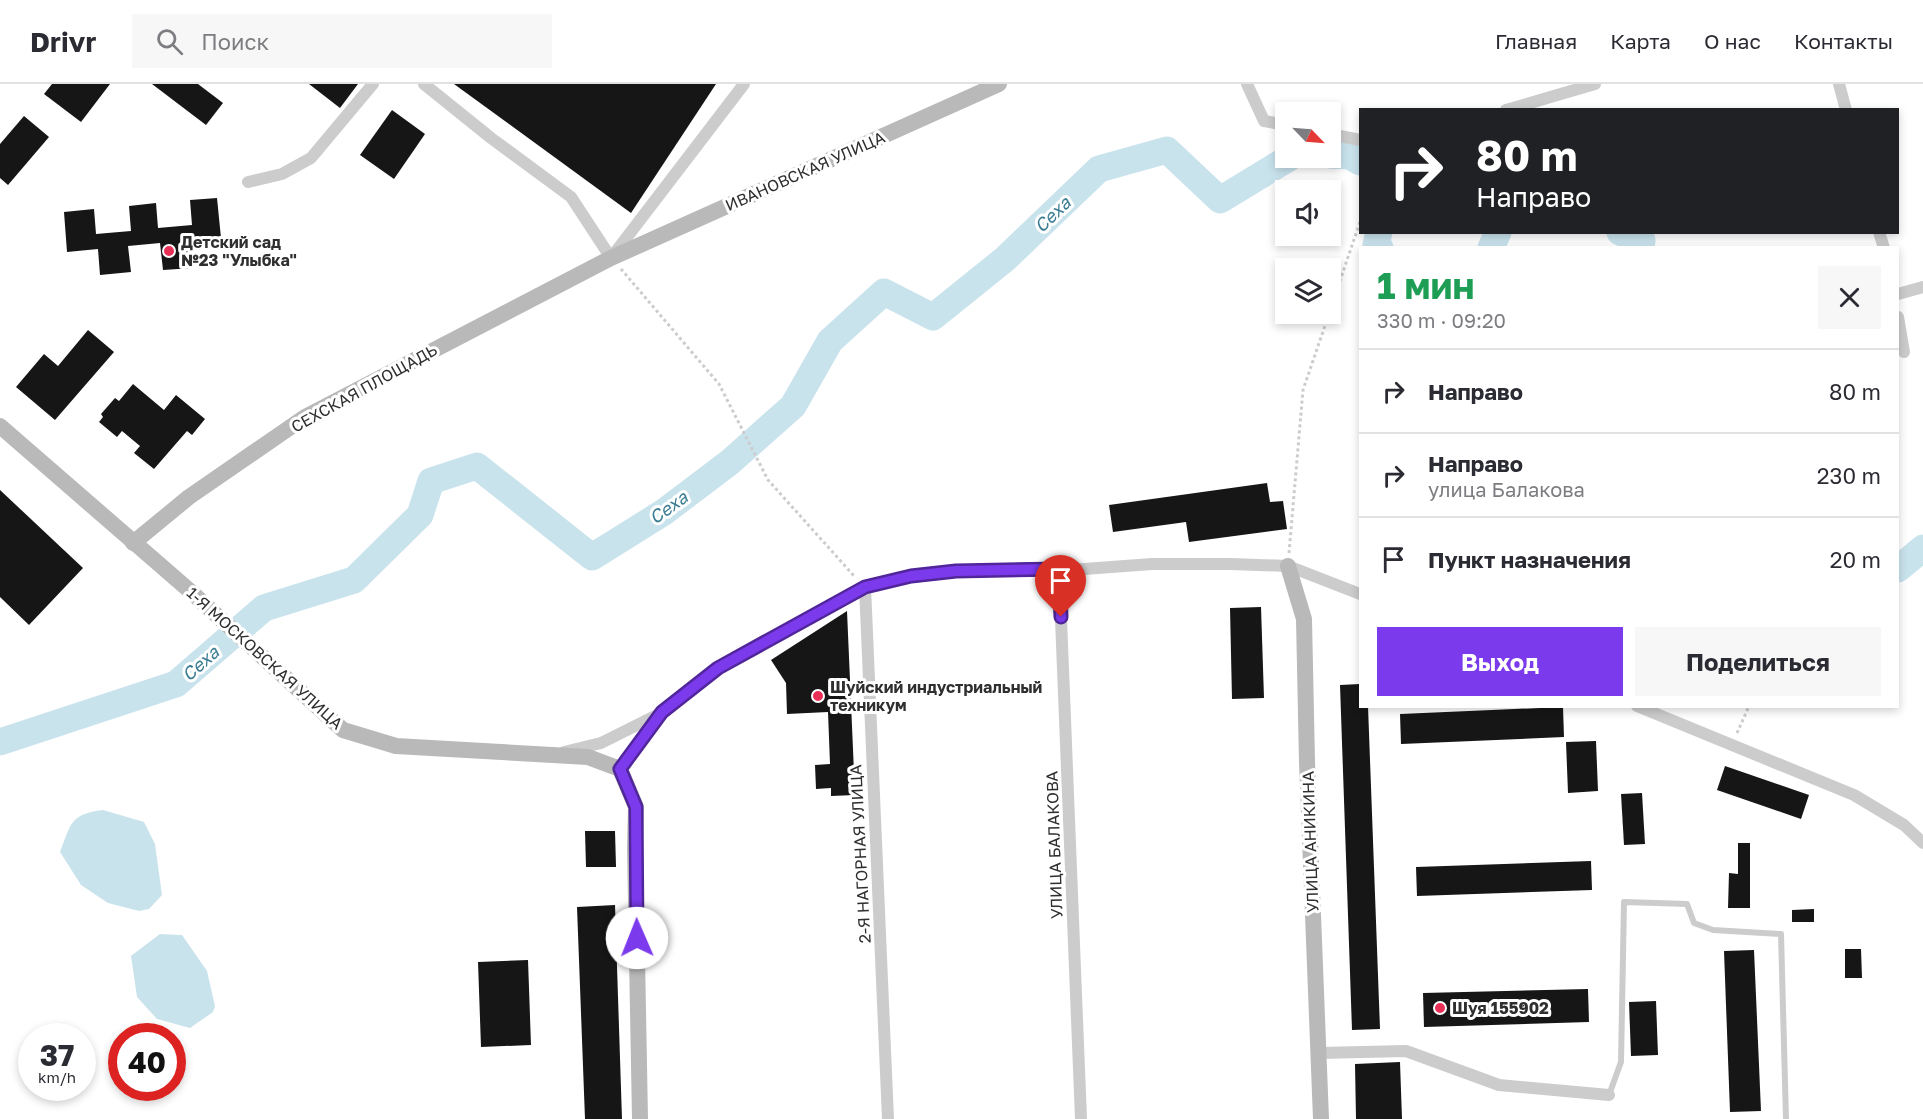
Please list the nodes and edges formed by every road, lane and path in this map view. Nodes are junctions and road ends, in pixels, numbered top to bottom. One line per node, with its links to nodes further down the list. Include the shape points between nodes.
1 (373, 84): 13 (street, via 311,158 282,174)
2 (424, 84): 15 (street, via 571,197)
3 (744, 84): 15 (street)
4 (999, 84): 15 (street, ИВАНОВСКАЯ УЛИЦА)
5 (1247, 84): 10 (street, via 1264,121)
6 (1595, 84): 8 (street)
7 (1839, 84): 9 (street)
8 (1513, 108)
9 (1845, 108)
10 (1275, 123)
11 (1341, 136): 12 (street)
12 (1359, 140)
13 (248, 182)
14 (1359, 225): 16 (path)
15 (611, 258): 23 (street, СЕХСКАЯ ПЛОЩАДЬ, via 305,417 189,497); 26 (path, via 719,384 768,480)
16 (1341, 279)
17 (1923, 287): 18 (street)
18 (1899, 294)
19 (1899, 323): 21 (street)
20 (1326, 324): 24 (path, via 1303,390)
21 (1904, 352)
22 (0, 426): 23 (street, 1-Я МОСКОВСКАЯ УЛИЦА)
23 (133, 543): 32 (street, 1-Я МОСКОВСКАЯ УЛИЦА, via 344,730 396,746)
24 (1288, 566): 25 (street, via 1152,564); 27 (street); 35 (street, УЛИЦА АНИКИНА, via 1304,619)
25 (1059, 569): 26 (street, via 956,571); 39 (street, УЛИЦА БАЛАКОВА)
26 (865, 587): 30 (street, via 718,668); 38 (street, 2-Я НАГОРНАЯ УЛИЦА)
27 (1359, 594)
28 (1642, 708): 31 (street)
29 (1748, 708): 31 (path)
30 (662, 712): 32 (street, via 601,743); 33 (street)
31 (1731, 745): 34 (street, via 1854,795 1904,825)
32 (548, 755): 33 (street, 1-Я МОСКОВСКАЯ УЛИЦА, via 588,757)
33 (620, 769): 37 (street, via 636,807)
34 (1923, 843)
35 (1319, 1053): 36 (street, via 1406,1051 1499,1085); 40 (street, УЛИЦА АНИКИНА)
36 (1609, 1095): 41 (lane, via 1621,1062 1624,902 1687,904 1694,923 1713,930 1780,934)
37 (640, 1119)
38 (888, 1119)
39 (1081, 1119)
40 (1321, 1119)
41 (1786, 1119)

